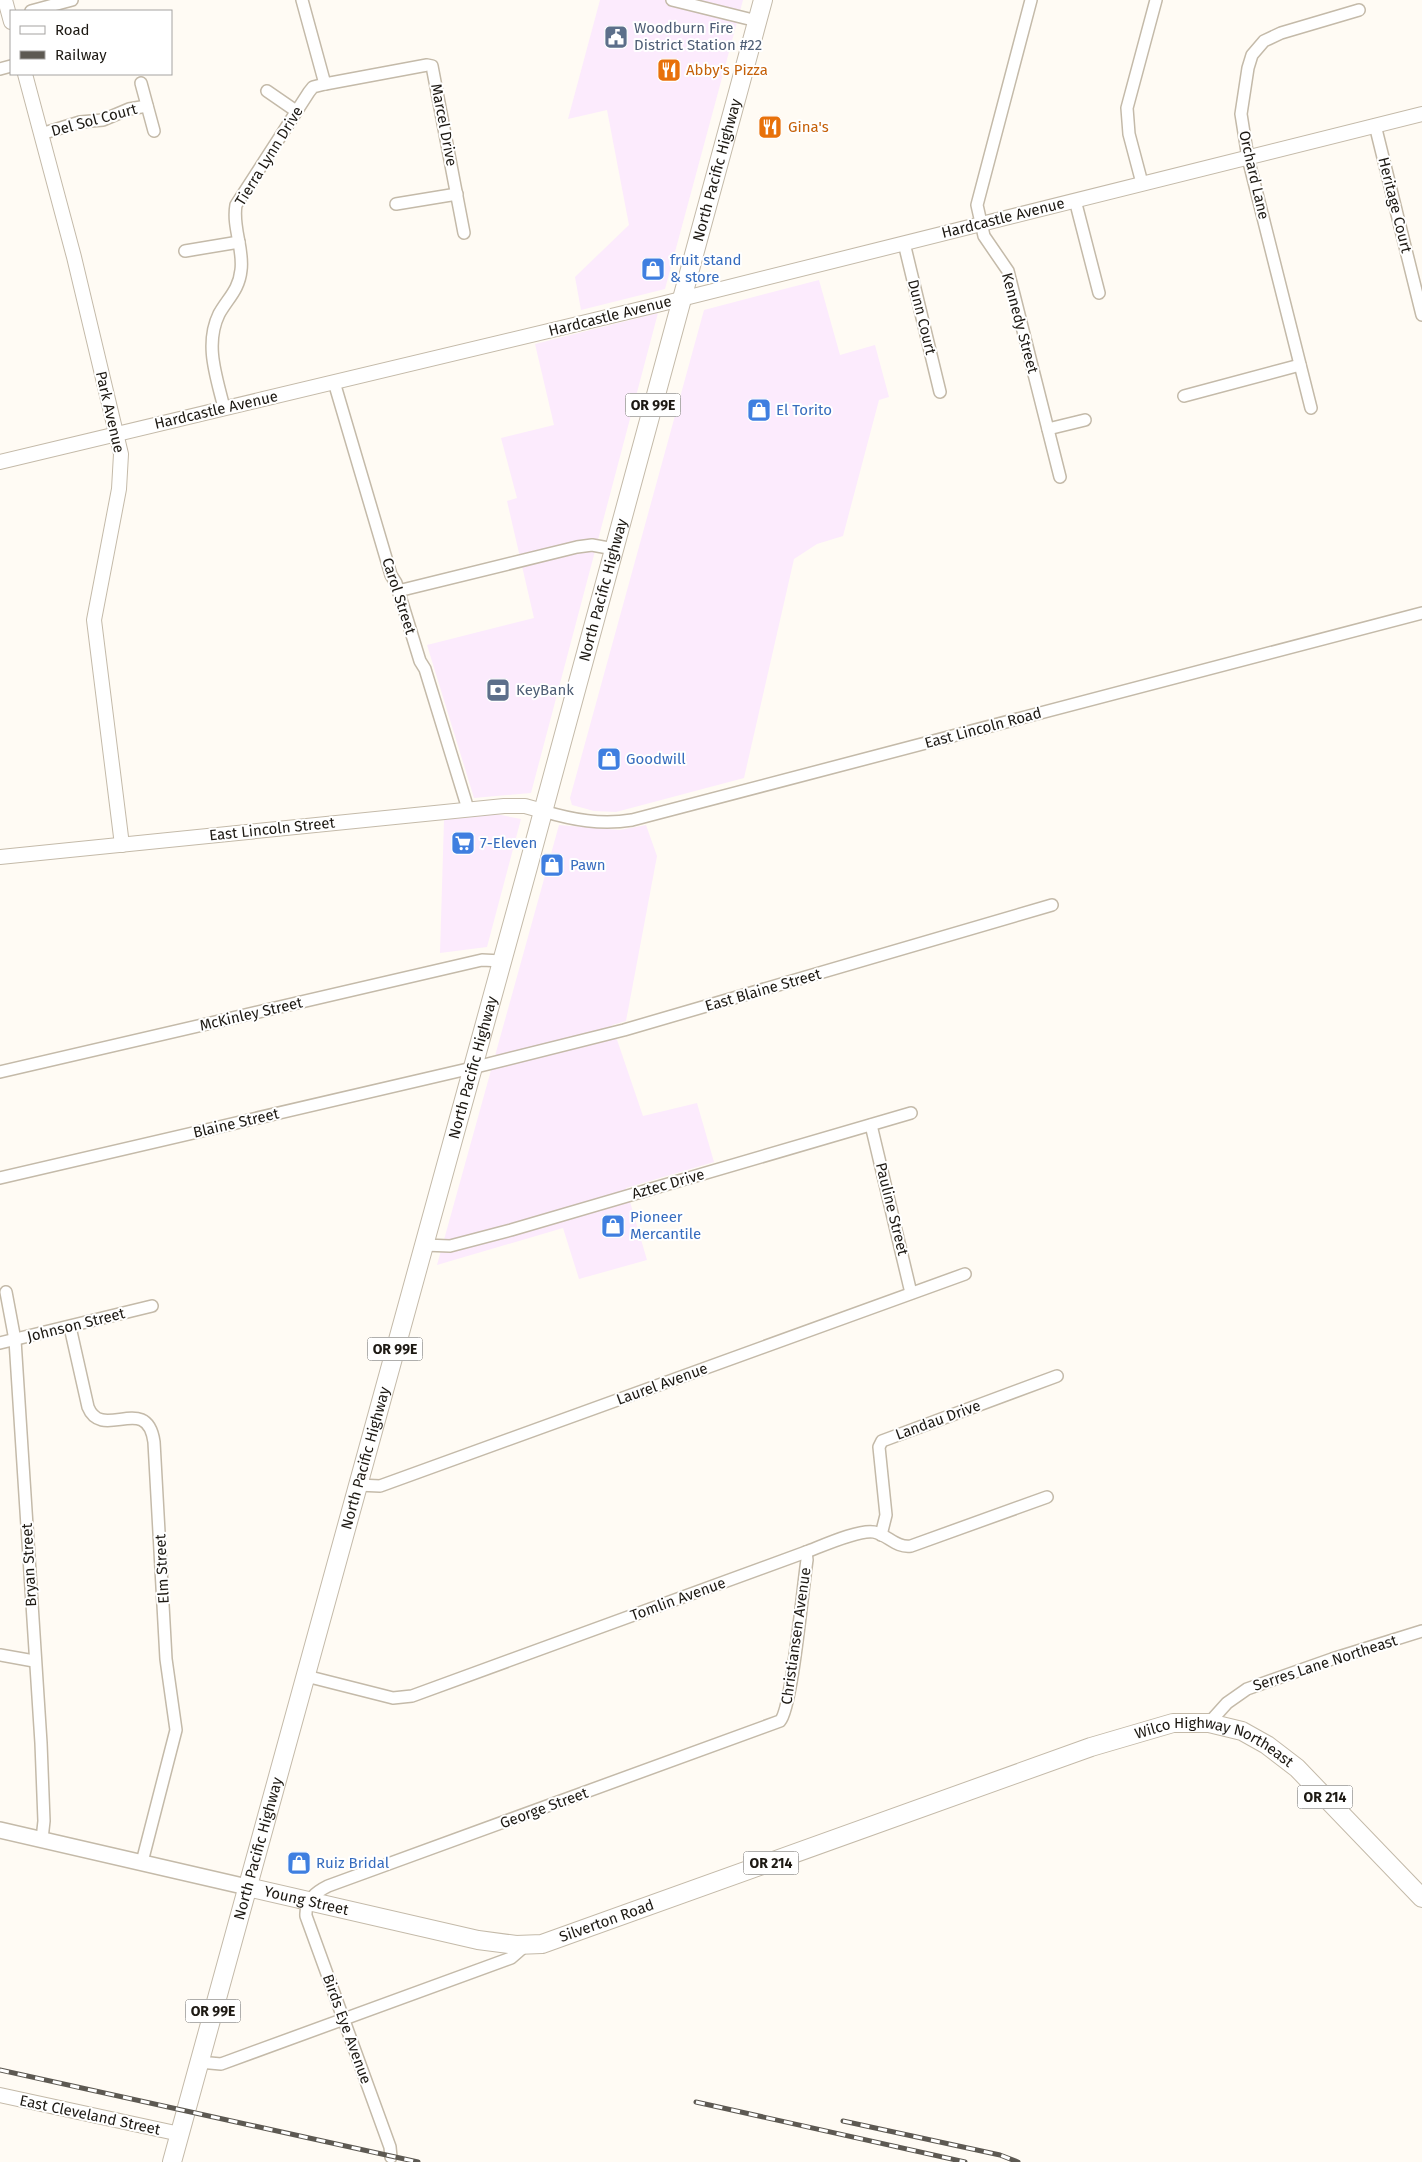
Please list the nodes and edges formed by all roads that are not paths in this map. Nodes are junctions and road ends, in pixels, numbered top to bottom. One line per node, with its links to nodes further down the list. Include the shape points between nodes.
1 (5, 0): 10 (street)
2 (72, 0): 8 (street)
3 (302, 0): 14 (street)
4 (672, 0): 11 (street)
5 (762, 0): 11 (main road, North Pacific Highway / OR 99E)
6 (1031, 0): 27 (street, Kennedy Street, via 977,201)
7 (1156, 0): 23 (street, via 1127,108 1129,134)
8 (35, 10)
9 (1359, 10): 22 (street, Orchard Lane, via 1282,33 1264,41 1252,55 1241,114)
10 (10, 15)
11 (757, 21): 33 (main road, North Pacific Highway / OR 99E)
12 (25, 75): 21 (street, Park Avenue)
13 (140, 83): 16 (street, Del Sol Court)
14 (325, 84): 17 (street, Tierra Lynn Drive, via 313,87); 24 (street, Marcel Drive, via 427,64 432,66)
15 (267, 91): 17 (street)
16 (147, 106): 20 (street, Del Sol Court); 21 (street, Del Sol Court)
17 (296, 111): 29 (street, Tierra Lynn Drive, via 236,205)
18 (1422, 114): 19 (street, Hardcastle Avenue)
19 (1375, 125): 22 (street, Hardcastle Avenue); 34 (street, Heritage Court)
20 (154, 131)
21 (41, 134): 43 (street, Park Avenue)
22 (1248, 158): 23 (street, Hardcastle Avenue); 35 (street, Orchard Lane)
23 (1142, 183): 25 (street, Hardcastle Avenue)
24 (457, 194): 26 (street); 28 (street, Marcel Drive)
25 (1075, 200): 27 (street, Hardcastle Avenue); 32 (street)
26 (396, 204)
27 (981, 224): 30 (street, Hardcastle Avenue); 42 (street, Kennedy Street, via 991,248 1008,271)
28 (464, 233)
29 (239, 242): 31 (street); 39 (street, Tierra Lynn Drive, via 242,268 238,286 219,315 212,341)
30 (904, 243): 33 (street, Hardcastle Avenue); 37 (street, Dunn Court)
31 (186, 251)
32 (1098, 293)
33 (682, 298): 36 (street, Hardcastle Avenue); 46 (main road, North Pacific Highway / OR 99E)
34 (1422, 315)
35 (1300, 365): 38 (street); 40 (street, Orchard Lane)
36 (334, 382): 39 (street, Hardcastle Avenue); 47 (street, Carol Street)
37 (940, 392)
38 (1184, 396)
39 (224, 408): 43 (street, Hardcastle Avenue)
40 (1311, 408)
41 (1086, 420): 42 (street)
42 (1048, 430): 45 (street, Kennedy Street)
43 (116, 433): 44 (street, Hardcastle Avenue); 51 (street, Park Avenue, via 121,454 120,476 94,620)
44 (0, 462)
45 (1060, 477)
46 (614, 549): 47 (street, via 592,545); 50 (main road, North Pacific Highway / OR 99E)
47 (398, 591): 49 (street, Carol Street)
48 (1422, 613): 50 (street, East Lincoln Road, via 614,823 592,822)
49 (468, 809): 50 (street, East Lincoln Street, via 520,805); 51 (street, East Lincoln Street)
50 (543, 811): 54 (main road, North Pacific Highway / OR 99E)
51 (122, 845): 52 (street, East Lincoln Street)
52 (0, 857)
53 (1052, 905): 55 (street, East Blaine Street, via 624,1030)
54 (502, 961): 55 (main road, North Pacific Highway / OR 99E); 56 (street, McKinley Street, via 482,960)
55 (472, 1068): 59 (street, Blaine Street); 60 (main road, North Pacific Highway / OR 99E)
56 (0, 1072)
57 (911, 1113): 58 (street, Aztec Drive)
58 (871, 1125): 60 (street, Aztec Drive, via 450,1246); 63 (street, Pauline Street)
59 (0, 1178)
60 (424, 1245): 69 (main road, North Pacific Highway / OR 99E)
61 (965, 1274): 63 (street, Laurel Avenue)
62 (6, 1292): 66 (street, Bryan Street)
63 (911, 1293): 69 (street, Laurel Avenue, via 380,1486)
64 (152, 1306): 65 (street, Johnson Street)
65 (70, 1327): 66 (street, Johnson Street); 82 (street, Elm Street, via 92,1417 102,1422 130,1417 142,1419 151,1428 154,1442 166,1659 176,1730)
66 (15, 1340): 67 (street, Johnson Street); 75 (street, Bryan Street)
67 (0, 1344)
68 (1057, 1376): 71 (street, Landau Drive, via 882,1441 879,1447 886,1515)
69 (358, 1486): 76 (main road, North Pacific Highway / OR 99E)
70 (1047, 1497): 71 (street, Tomlin Avenue, via 916,1545 900,1546)
71 (881, 1535): 72 (street, Tomlin Avenue, via 864,1532)
72 (806, 1552): 76 (street, Tomlin Avenue, via 412,1696 393,1698); 77 (street, Christiansen Avenue, via 789,1694)
73 (1422, 1632): 78 (street, Serres Lane Northeast, via 1247,1689 1228,1703)
74 (0, 1655): 75 (street)
75 (34, 1661): 81 (street, Bryan Street, via 43,1792)
76 (306, 1676): 83 (main road, North Pacific Highway / OR 99E)
77 (782, 1719): 85 (street, George Street, via 776,1724 328,1886 316,1892)
78 (1210, 1723): 79 (main road, Wilco Highway Northeast / OR 214, via 1160,1725); 84 (main road, Wilco Highway Northeast / OR 214, via 1250,1735 1285,1759 1333,1804)
79 (1016, 1775): 86 (main road, Silverton Road / OR 214, via 560,1939)
80 (0, 1830): 81 (main road, Young Street)
81 (42, 1839): 82 (main road, Young Street)
82 (142, 1862): 83 (main road, Young Street)
83 (248, 1887): 85 (main road, Young Street / OR 214); 88 (main road, North Pacific Highway / OR 99E)
84 (1422, 1898)
85 (309, 1901): 86 (main road, Young Street / OR 214, via 478,1940); 87 (street, Birds Eye Avenue, via 306,1916)
86 (526, 1945): 87 (street, Silverton Road, via 511,1958)
87 (344, 2020): 88 (street, Silverton Road, via 221,2064); 91 (street, Birds Eye Avenue)
88 (199, 2062): 90 (main road, North Pacific Highway / OR 99E)
89 (0, 2095): 90 (street, East Cleveland Street)
90 (180, 2134): 92 (main road, OR 99E)
91 (391, 2157)
92 (172, 2162)

